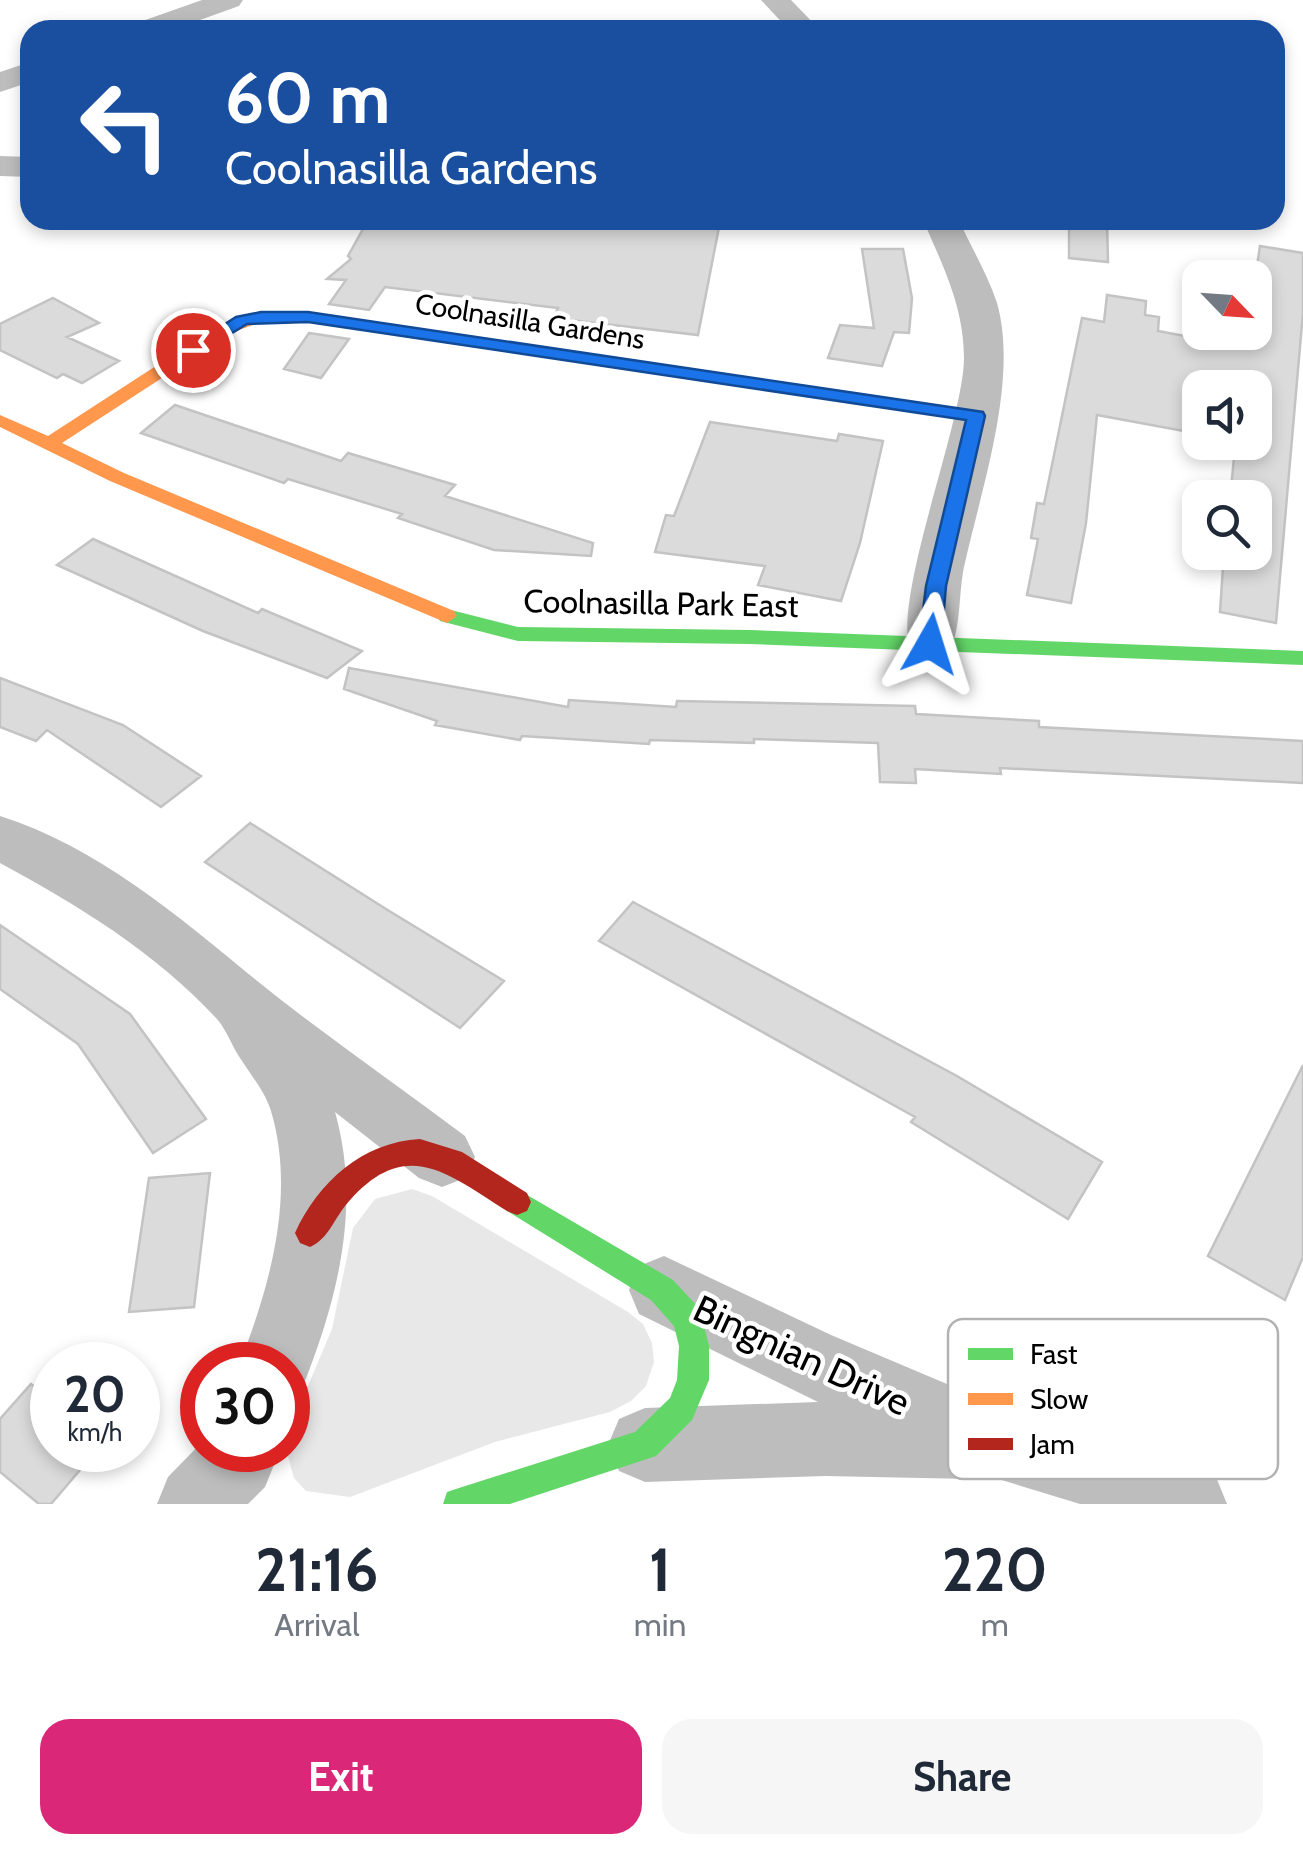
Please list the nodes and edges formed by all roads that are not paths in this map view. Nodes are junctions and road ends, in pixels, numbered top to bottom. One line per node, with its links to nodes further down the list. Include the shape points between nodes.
1 (229, 0): 3 (street)
2 (775, 0): 4 (street)
3 (175, 20)
4 (795, 20)
5 (946, 230): 6 (street, via 981,318 984,360)
6 (976, 416): 8 (street, Coolnasilla Gardens, via 274,316 226,329); 9 (street, via 936,586)
7 (0, 420): 8 (street, Coolnasilla Park East)
8 (49, 444): 9 (street, Coolnasilla Park East, via 459,621 518,634)
9 (930, 644): 10 (street, Coolnasilla Park East)
10 (1303, 658)
11 (0, 838): 12 (street, via 94,887 167,938)
12 (236, 999): 13 (street); 14 (street, via 303,1111 313,1156)
13 (442, 1157): 14 (street, via 401,1152 366,1166 331,1196); 15 (street)
14 (310, 1233): 16 (street, via 304,1278)
15 (662, 1290): 17 (street, Bingnian Drive); 19 (street, via 687,1318 693,1380 681,1409)
16 (283, 1342)
17 (948, 1422)
18 (948, 1442): 19 (street, Bingnian Drive)
19 (645, 1445): 21 (street)
20 (1117, 1479): 22 (street, Bingnian Drive)
21 (459, 1504)
22 (1189, 1504)

